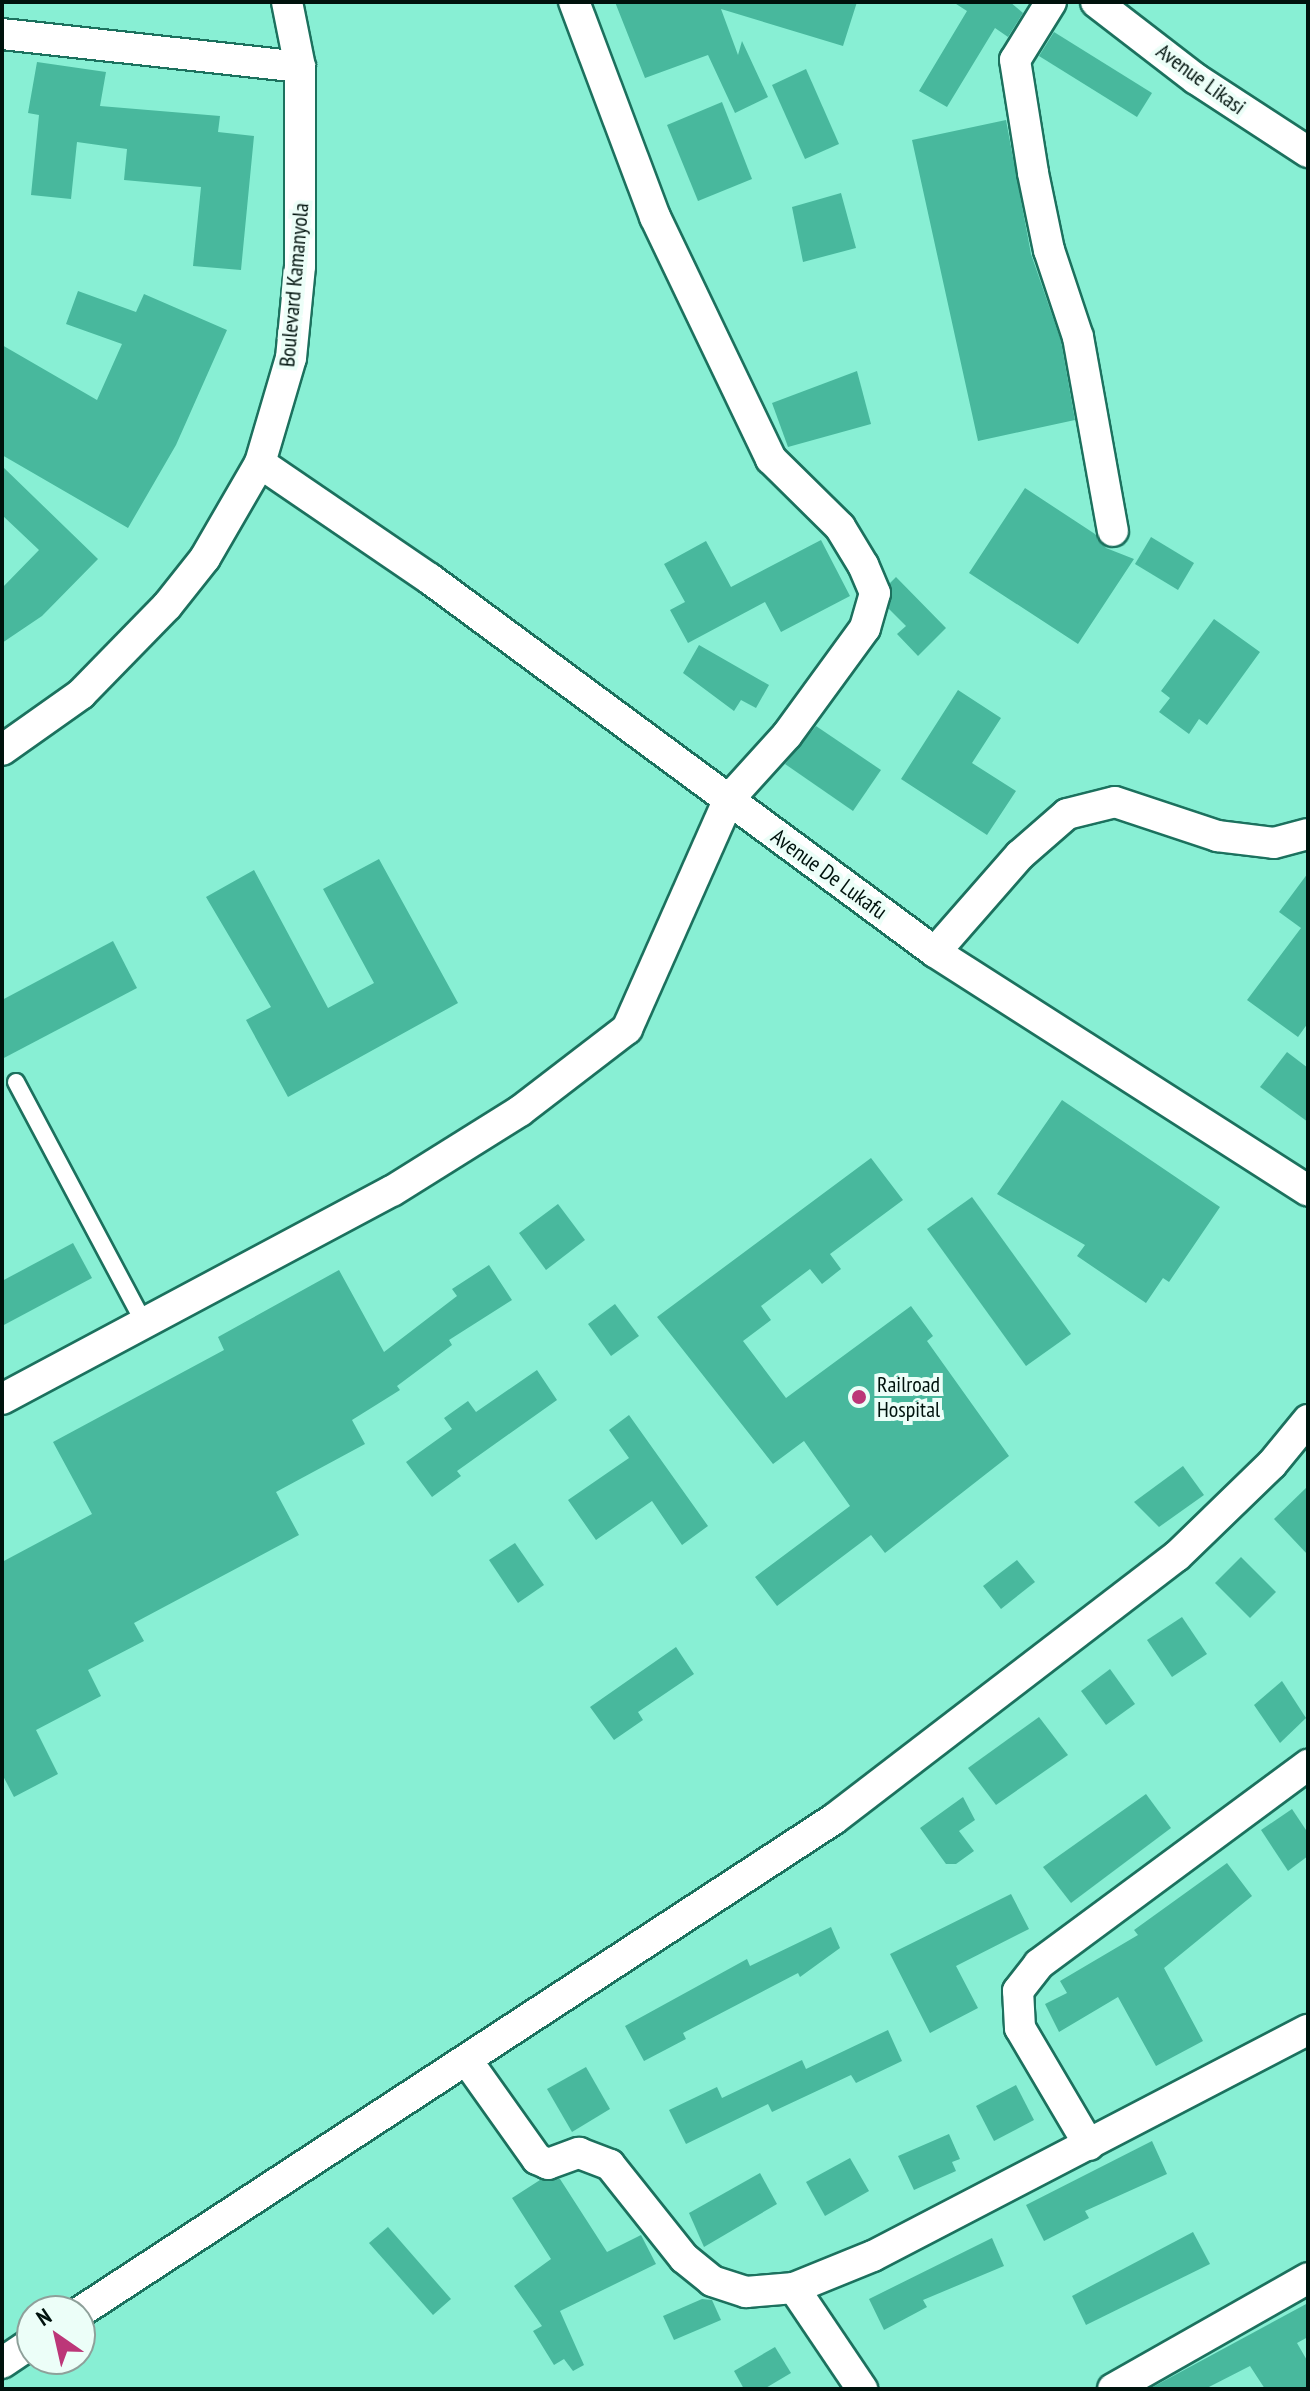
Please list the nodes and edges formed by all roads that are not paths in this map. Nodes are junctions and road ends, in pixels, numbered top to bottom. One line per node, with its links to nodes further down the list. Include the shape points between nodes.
1 (287, 2): 6 (street, Boulevard Kamanyola)
2 (574, 2): 11 (street, via 655,217 771,459 840,527 875,593 865,628 787,735)
3 (1051, 2): 9 (street, via 1015,60 1036,189 1078,337)
4 (1096, 2): 7 (street, Avenue Likasi, via 1196,79)
5 (2, 34): 6 (street)
6 (300, 67): 8 (street, Boulevard Kamanyola, via 300,266 291,358)
7 (1308, 152)
8 (260, 463): 10 (street, Boulevard Kamanyola, via 205,558 167,606 81,694); 11 (street, Avenue De Lukafu, via 430,579)
9 (1113, 531)
10 (2, 750)
11 (729, 799): 13 (street, Avenue De Lukafu); 16 (street, via 627,1029 520,1111 392,1191)
12 (1308, 834): 13 (street, via 1274,843 1217,836 1115,802 1067,814 1020,855)
13 (935, 952): 15 (street, Avenue De Lukafu)
14 (16, 1082): 16 (lane)
15 (1308, 1191)
16 (144, 1323): 17 (street)
17 (2, 1399)
18 (1308, 1420): 21 (street, via 1272,1464 1177,1556 977,1712 834,1819)
19 (1308, 1765): 22 (street, via 1039,1964 1018,1991 1020,2028)
20 (1308, 2030): 22 (street)
21 (468, 2062): 24 (street, via 537,2159 548,2164 579,2153 610,2165 684,2258 712,2281 746,2292); 25 (street)
22 (1089, 2145): 24 (street, via 873,2256)
23 (1308, 2278): 27 (street)
24 (794, 2288): 26 (street)
25 (96, 2302)
26 (862, 2389)
27 (1113, 2389)

